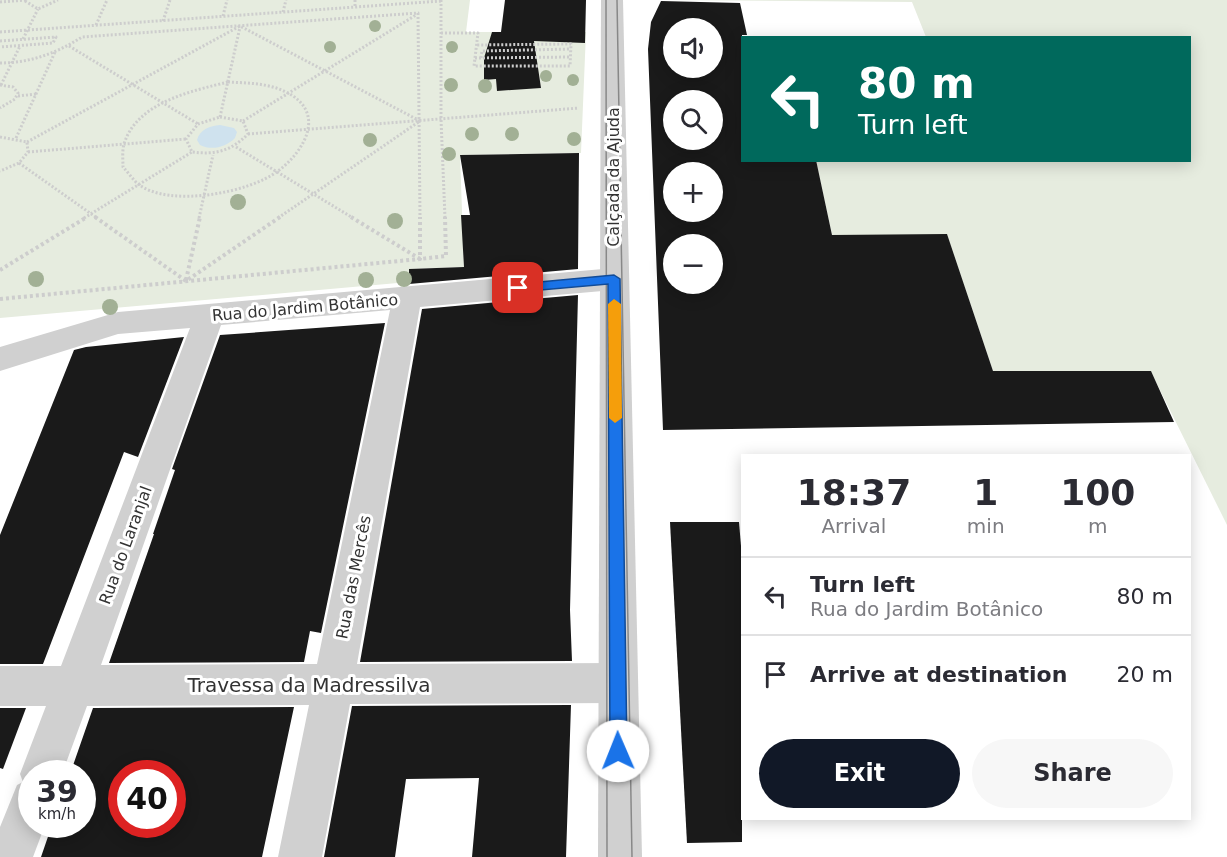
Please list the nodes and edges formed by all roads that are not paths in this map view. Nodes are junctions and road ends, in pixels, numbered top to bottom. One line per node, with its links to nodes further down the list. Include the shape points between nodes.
1 (612, 0): 2 (street, Calçada da Ajuda)
2 (614, 279): 3 (street, Rua do Jardim Botânico); 6 (street, Calçada da Ajuda)
3 (407, 298): 4 (street, Rua do Jardim Botânico); 8 (street, Rua das Mercês)
4 (210, 315): 5 (street, Rua do Jardim Botânico, via 118,323); 7 (street, Rua do Laranjal)
5 (1, 362)
6 (618, 683): 8 (street, Travessa da Madressilva); 14 (street, Calçada da Ajuda)
7 (74, 685): 8 (street, Travessa da Madressilva); 9 (street, Travessa da Madressilva); 10 (street, Rua do Laranjal)
8 (332, 685): 13 (street, Rua das Mercês)
9 (0, 686)
10 (46, 760)
11 (18, 838): 12 (street)
12 (11, 857)
13 (300, 857)
14 (620, 857)

